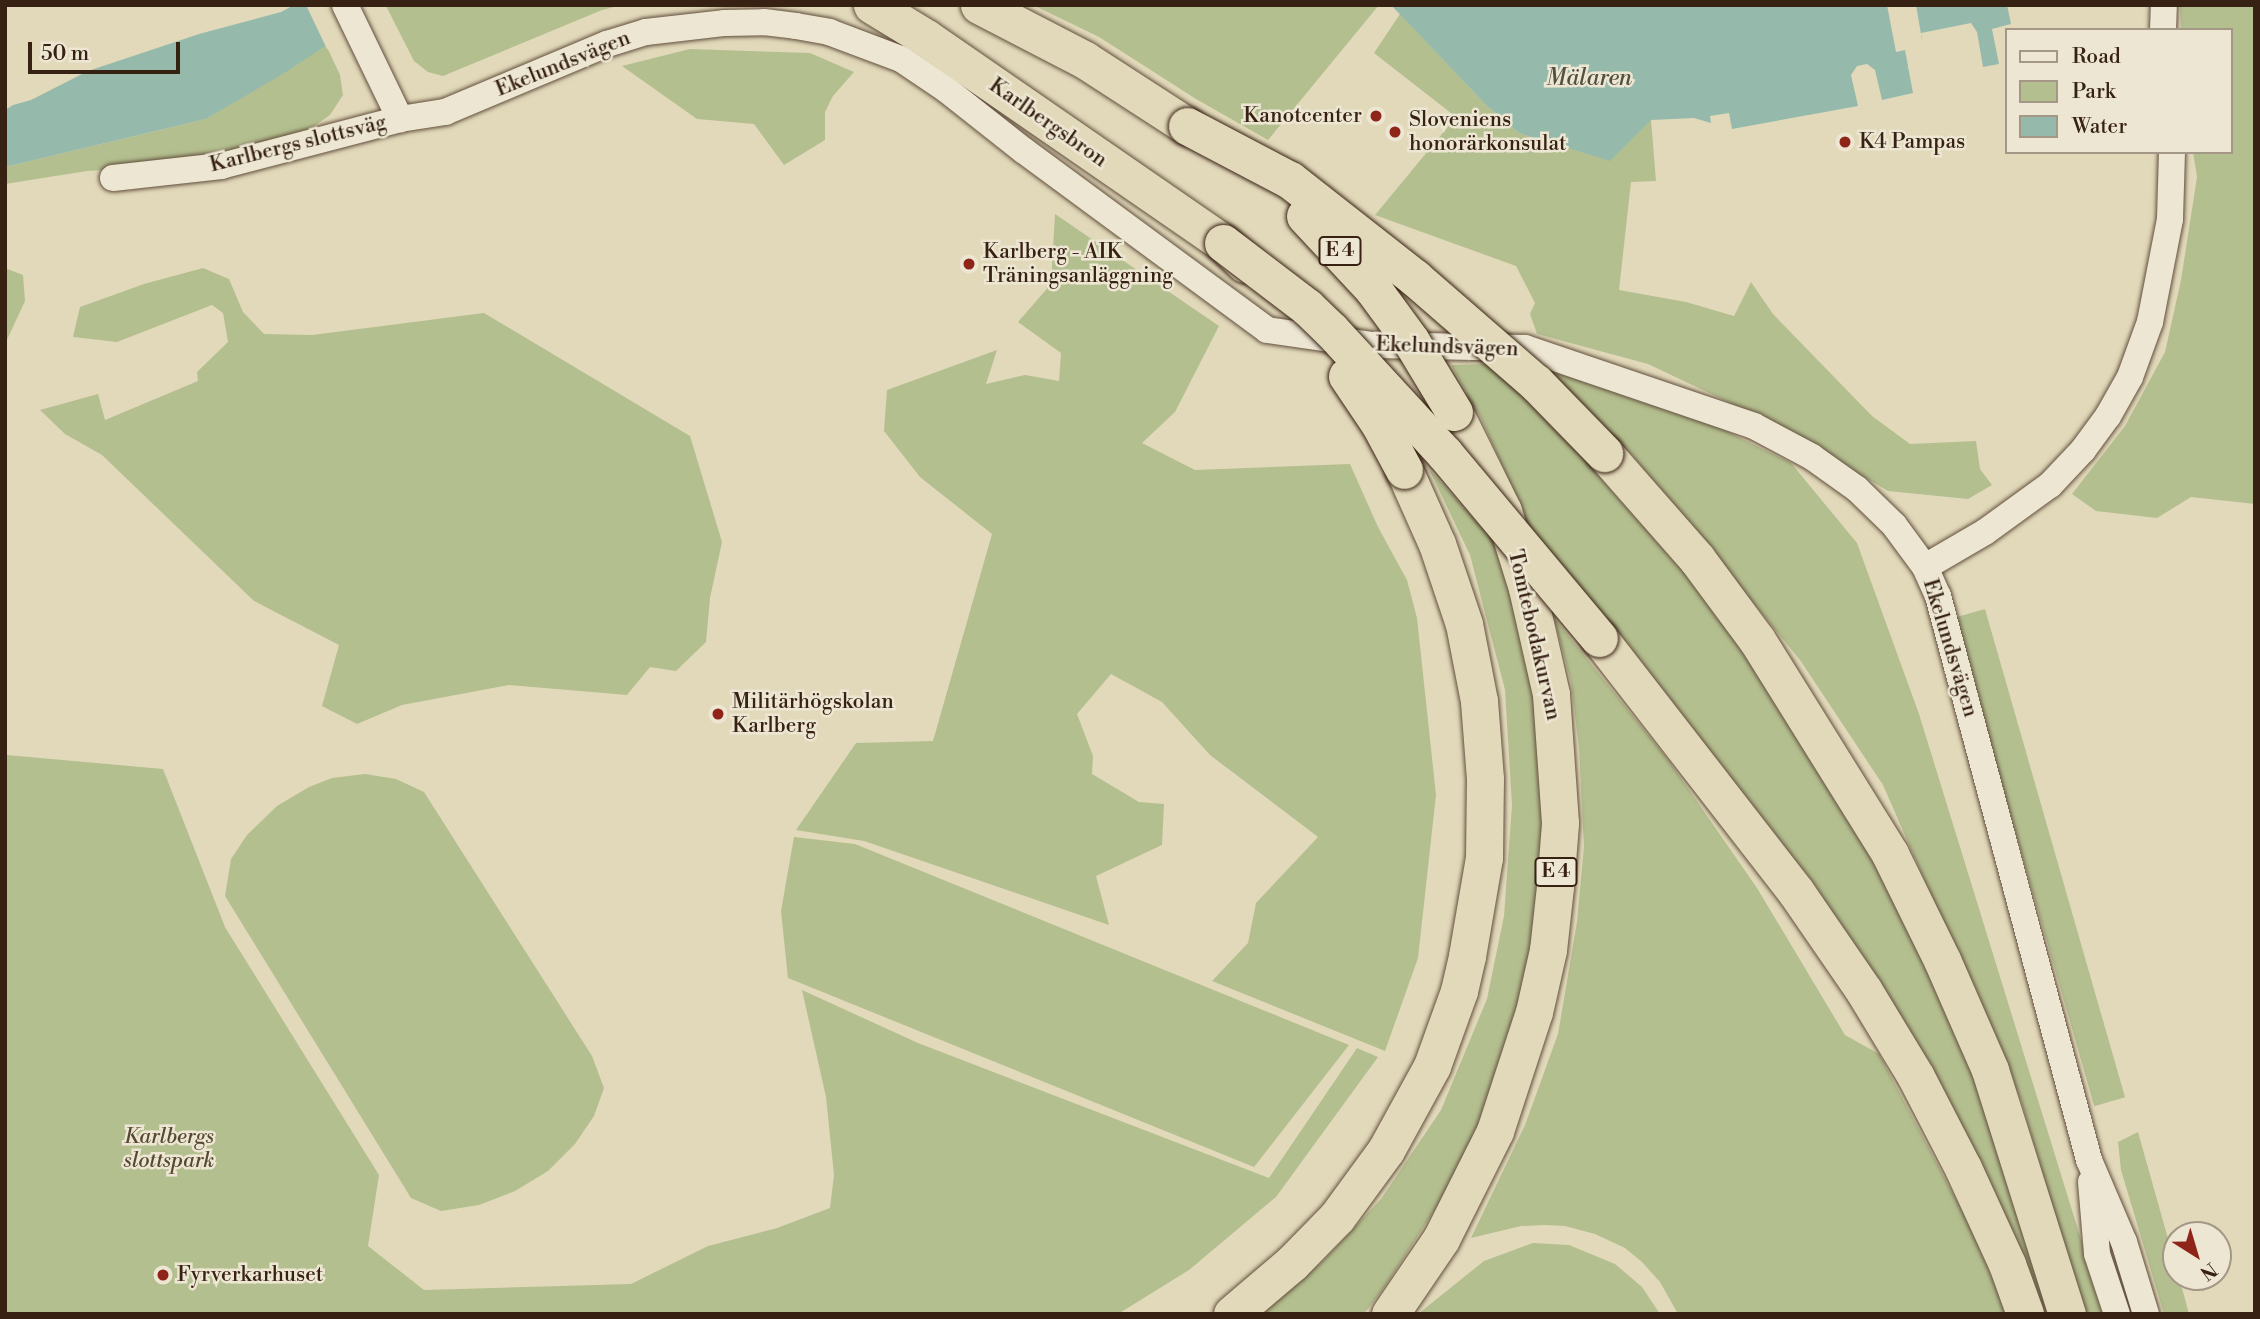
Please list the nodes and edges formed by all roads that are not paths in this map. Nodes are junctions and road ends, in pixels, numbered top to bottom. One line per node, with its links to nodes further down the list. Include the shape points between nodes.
1 (345, 5): 6 (street)
2 (872, 5): 10 (highway, Karlbergsbron)
3 (979, 5): 7 (highway, E 4, via 1085,60)
4 (2164, 5): 5 (street)
5 (2163, 28)
6 (400, 119): 9 (street, Karlbergs slottsväg, via 222,166); 11 (street, Ekelundsvägen, via 445,112 646,32 764,22 829,32 901,59 947,90 1267,330 1373,345 1525,348 1754,426 1812,457 1857,489 1894,525)
7 (1187, 126): 14 (highway, Tomtebodakurvan / E 4, bridge, via 1287,200 1332,242 1411,341 1454,412 1503,511 1551,694 1560,823 1548,950 1534,1012 1495,1131 1441,1239); 16 (highway, bridge, via 1300,188 1415,278 1536,383 1697,559 1757,640 1890,854 1942,960 1990,1070)
8 (2172, 154): 11 (street, via 2170,219 2150,322 2130,377 2108,415 2050,485 1985,532)
9 (113, 178)
10 (1223, 243): 13 (highway, bridge, via 1319,339 1362,395 1404,470 1437,544 1464,624 1479,701 1486,826 1467,956 1432,1066 1386,1150 1329,1225); 15 (highway, bridge, via 1307,307 1445,454 1599,638 1796,892 1916,1077 1963,1168)
11 (1925, 567): 12 (street, Ekelundsvägen, via 1943,609)
12 (2090, 1160): 17 (street, Ekelundsvägen, via 2097,1254); 18 (street, Ekelundsvägen, via 2124,1242)
13 (1233, 1314)
14 (1390, 1314)
15 (2025, 1314)
16 (2067, 1314)
17 (2117, 1314)
18 (2146, 1314)

